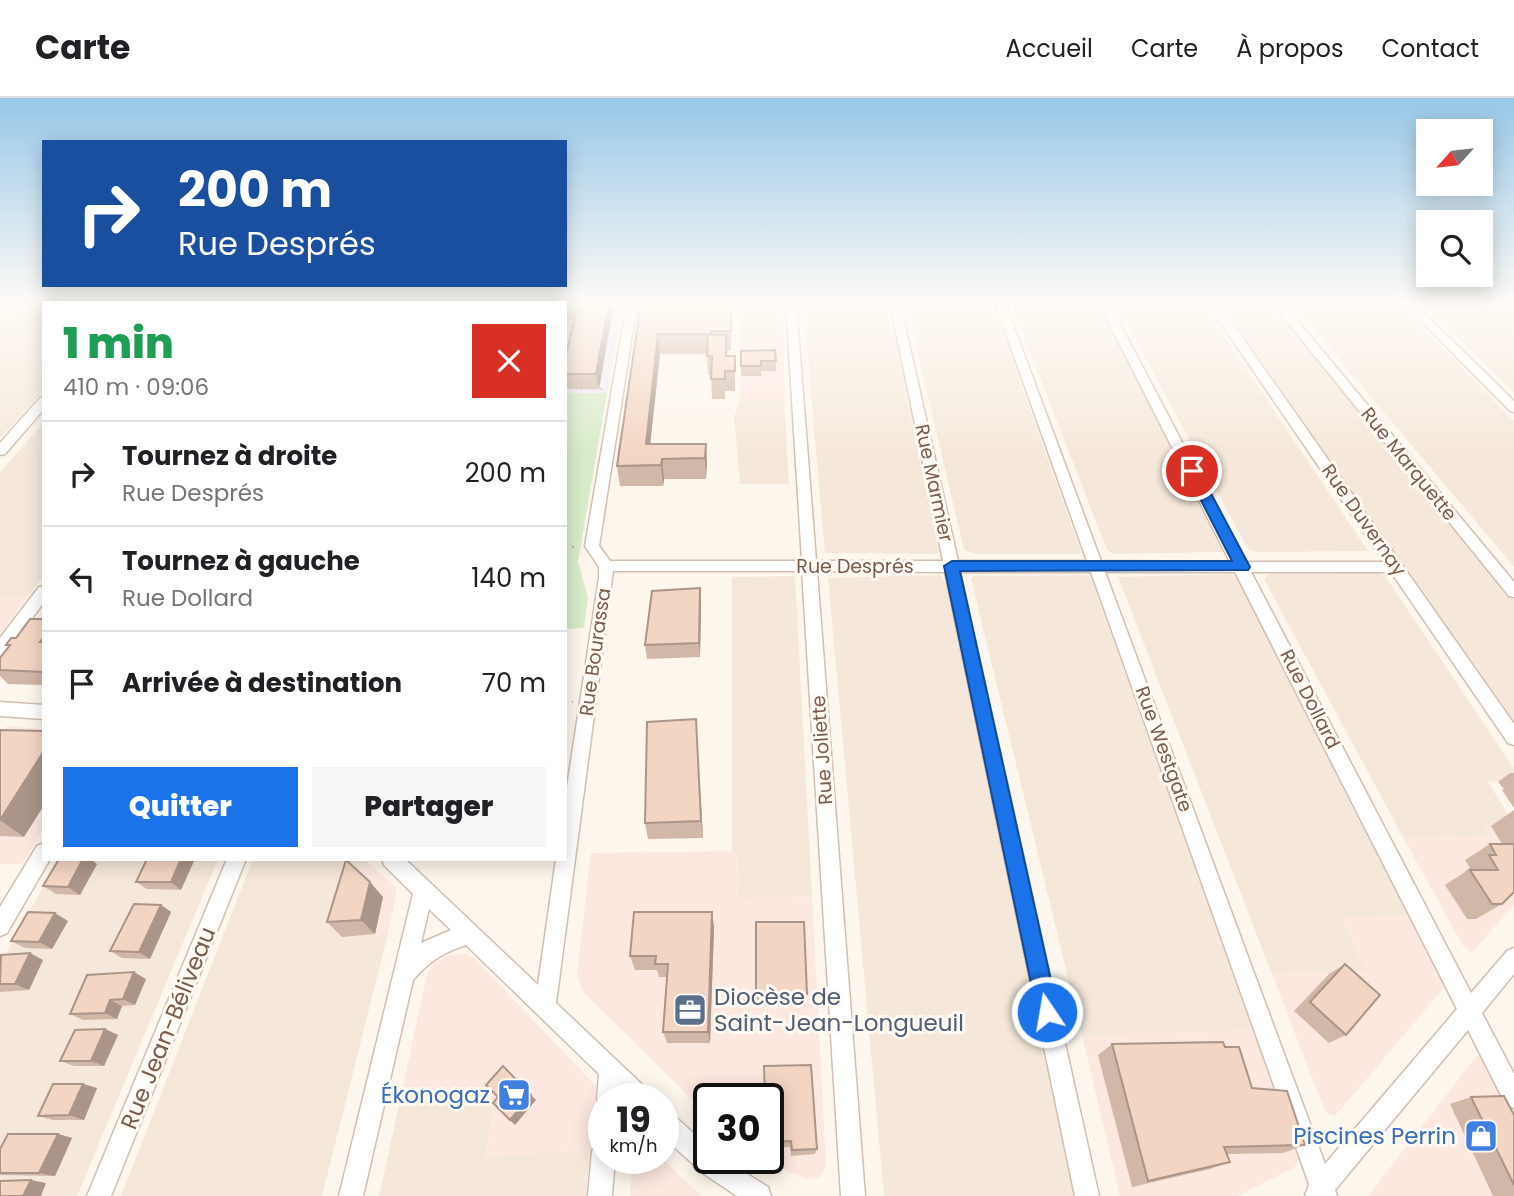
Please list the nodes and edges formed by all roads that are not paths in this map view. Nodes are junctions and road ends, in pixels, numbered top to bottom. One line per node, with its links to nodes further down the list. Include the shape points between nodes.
1 (624, 354): 12 (street, Rue Bourassa, via 592,546)
2 (795, 354): 13 (street, Rue Joliette)
3 (906, 354): 14 (street, Rue Marmier)
4 (1019, 354): 15 (street, Rue Westgate)
5 (1131, 354): 16 (street, Rue Dollard)
6 (1248, 354): 17 (street, Rue Duvernay)
7 (1320, 354): 18 (street, Rue Marquette)
8 (1460, 354): 10 (street)
9 (42, 403): 11 (street)
10 (1514, 408)
11 (0, 451)
12 (606, 566): 13 (street, Rue Després); 24 (street, Rue Bourassa)
13 (809, 566): 14 (street, Rue Després); 47 (street, Rue Joliette)
14 (952, 566): 15 (street, Rue Després); 48 (street, Rue Marmier)
15 (1098, 566): 16 (street, Rue Després); 42 (street, Rue Westgate)
16 (1242, 567): 17 (street, Rue Després); 35 (street, Rue Dollard)
17 (1397, 567): 23 (street, Rue Duvernay)
18 (1514, 592)
19 (42, 594): 20 (street)
20 (0, 650)
21 (0, 709): 22 (street)
22 (42, 712)
23 (1514, 738)
24 (567, 847)
25 (42, 855): 30 (street)
26 (236, 861): 43 (street, Rue Jean-Béliveau)
27 (393, 861): 29 (street)
28 (565, 861): 34 (street, Rue Bourassa)
29 (424, 890): 31 (street); 33 (street)
30 (0, 926)
31 (470, 934): 33 (street, via 429,949); 34 (street)
32 (1514, 958): 35 (street)
33 (404, 977): 44 (street)
34 (545, 1006): 36 (street)
35 (1469, 1012): 39 (street, Rue Dollard); 42 (street)
36 (611, 1069): 37 (street); 38 (street)
37 (610, 1083)
38 (625, 1083)
39 (1514, 1097)
40 (679, 1136): 46 (street, via 712,1166)
41 (602, 1174): 45 (street)
42 (1321, 1194)
43 (99, 1196)
44 (351, 1196)
45 (600, 1196)
46 (759, 1196)
47 (853, 1196)
48 (1087, 1196)

